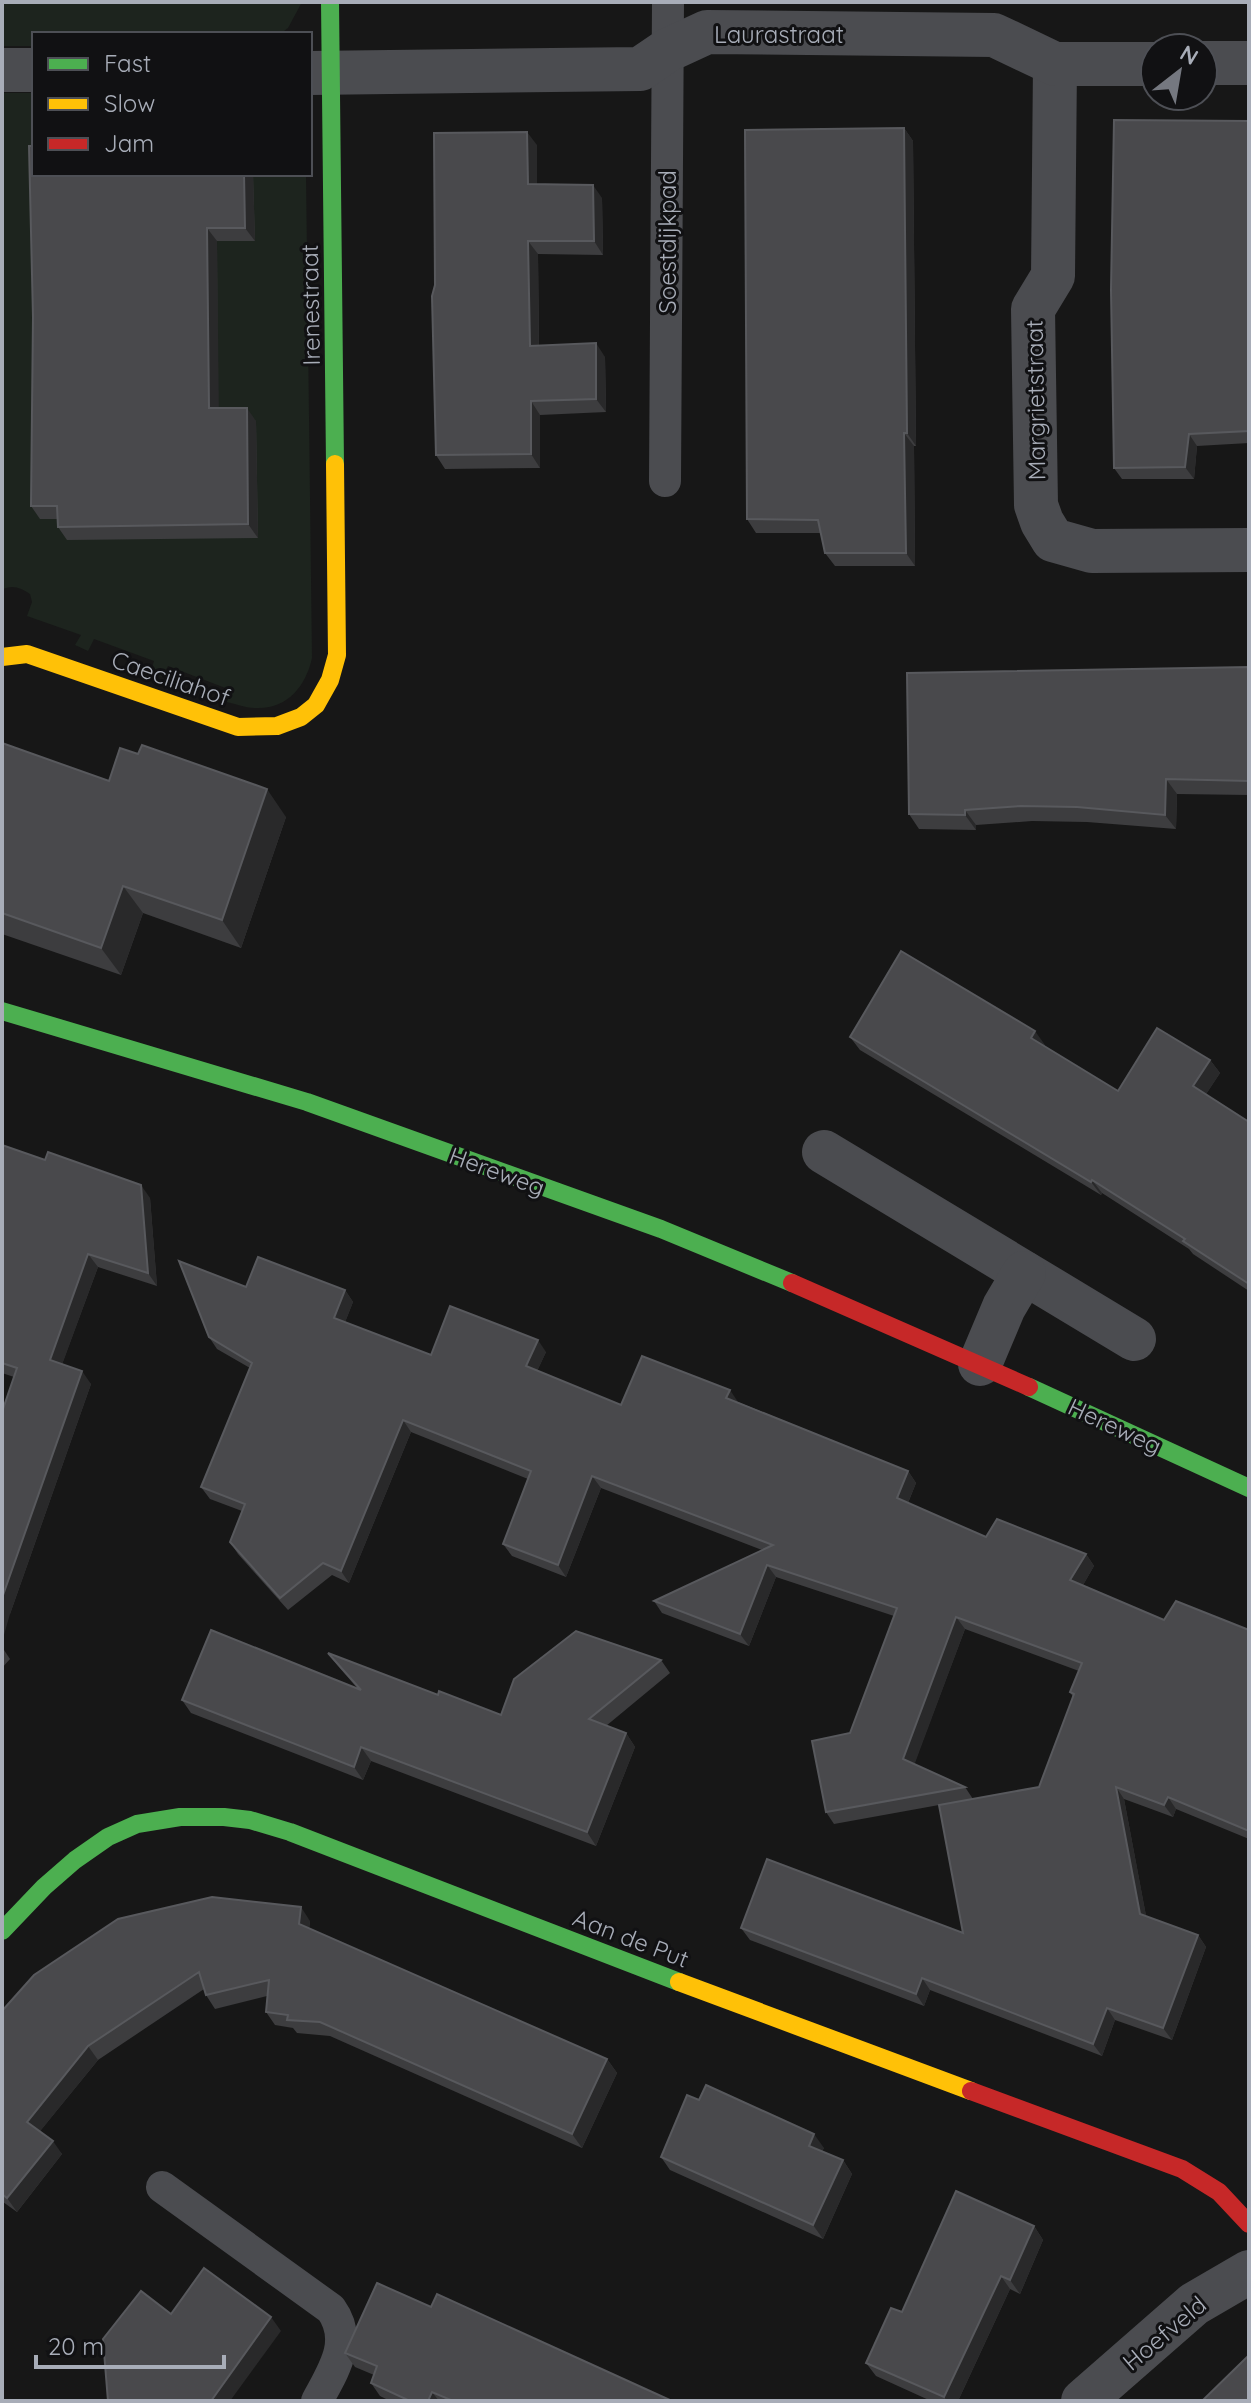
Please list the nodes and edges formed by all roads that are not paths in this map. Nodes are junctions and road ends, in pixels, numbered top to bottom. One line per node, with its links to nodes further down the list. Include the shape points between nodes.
1 (330, 2): 11 (street, Irenestraat)
2 (668, 2): 4 (lane, Soestdijkpad)
3 (994, 18): 4 (street, Laurastraat, via 707,32); 7 (street, Laurastraat)
4 (668, 50): 11 (street, Laurastraat, via 640,69); 12 (lane, Soestdijkpad)
5 (1219, 63): 6 (street)
6 (1249, 63)
7 (1055, 64): 8 (street, Laurastraat); 13 (street, Margrietstraat, via 1053,276 1033,309 1036,505 1042,522 1053,540 1092,551)
8 (1139, 64)
9 (2, 70): 10 (street)
10 (32, 70)
11 (321, 73): 14 (street, Irenestraat)
12 (665, 481)
13 (1249, 550)
14 (337, 607): 15 (street, Caeciliahof, via 337,655 330,680 316,705 277,726 238,727 27,654)
15 (2, 657)
16 (2, 1011): 20 (street, Hereweg, via 307,1102 646,1224)
17 (824, 1152): 18 (street)
18 (1024, 1273): 19 (street); 20 (street)
19 (1134, 1339)
20 (980, 1364): 21 (street, Hereweg)
21 (1249, 1488)
22 (2, 1931): 24 (street, Aan de Put, via 39,1891 127,1827 177,1817 238,1818 290,1832 1182,2169 1223,2193)
23 (162, 2187): 26 (lane, via 331,2309 340,2321 342,2342)
24 (1249, 2224)
25 (1249, 2272): 27 (street, Hoefveld, via 1194,2304)
26 (317, 2401)
27 (1083, 2401)

